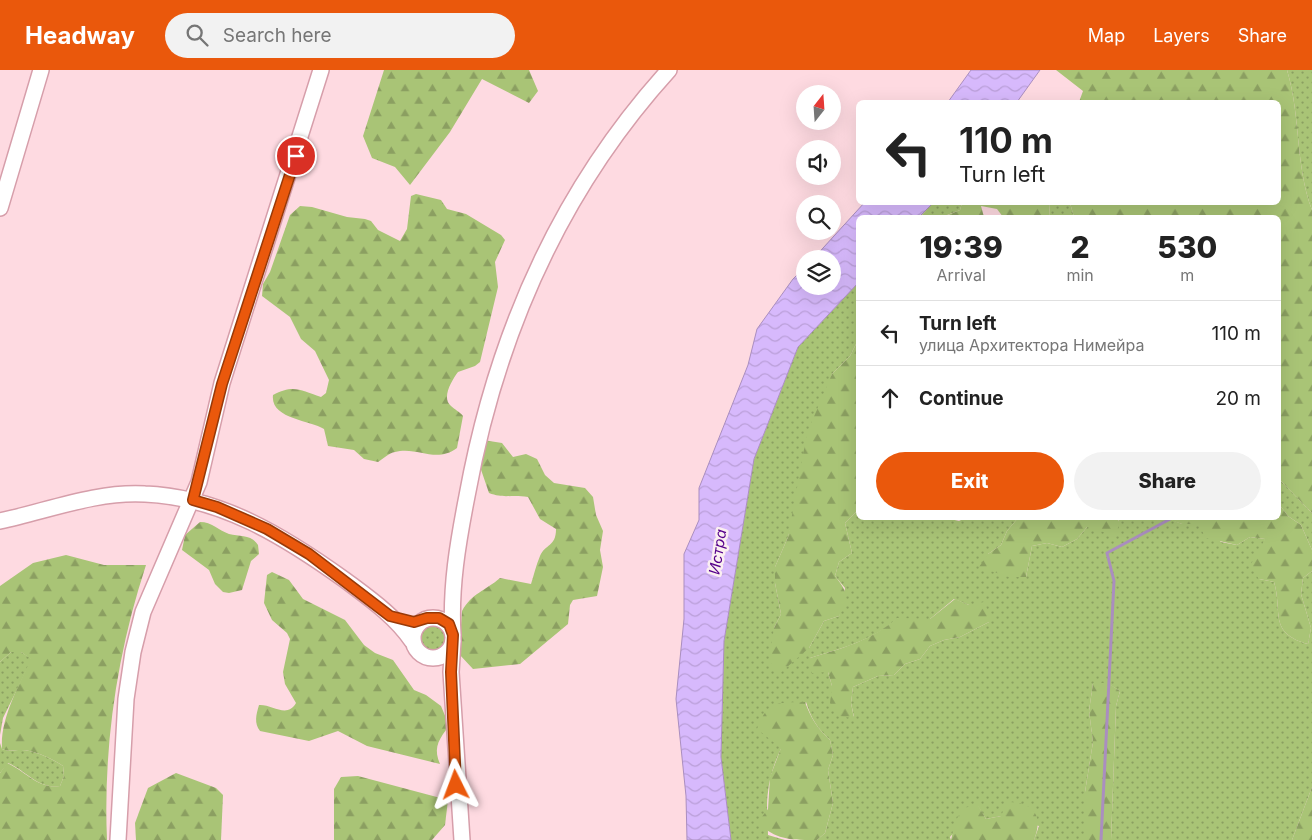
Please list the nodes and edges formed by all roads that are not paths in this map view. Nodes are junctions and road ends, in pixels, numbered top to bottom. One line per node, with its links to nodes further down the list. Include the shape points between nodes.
1 (41, 70): 4 (street)
2 (321, 70): 5 (street, via 222,384)
3 (669, 70): 7 (street, via 591,170 554,232 524,299 502,358 473,463 457,547)
4 (0, 208)
5 (193, 500): 6 (street, via 144,494 97,498); 8 (street, via 267,529 309,554); 14 (street, via 143,612 133,652 126,699)
6 (0, 521)
7 (453, 591): 9 (street, via 446,608); 10 (street)
8 (390, 616): 9 (street, via 405,621); 11 (street)
9 (427, 619): 10 (street, via 444,620); 11 (street, via 414,629)
10 (453, 638): 12 (street, via 444,655); 13 (street)
11 (412, 640): 12 (street, via 422,655)
12 (433, 658): 13 (street)
13 (451, 672): 15 (street)
14 (118, 840)
15 (462, 840)

